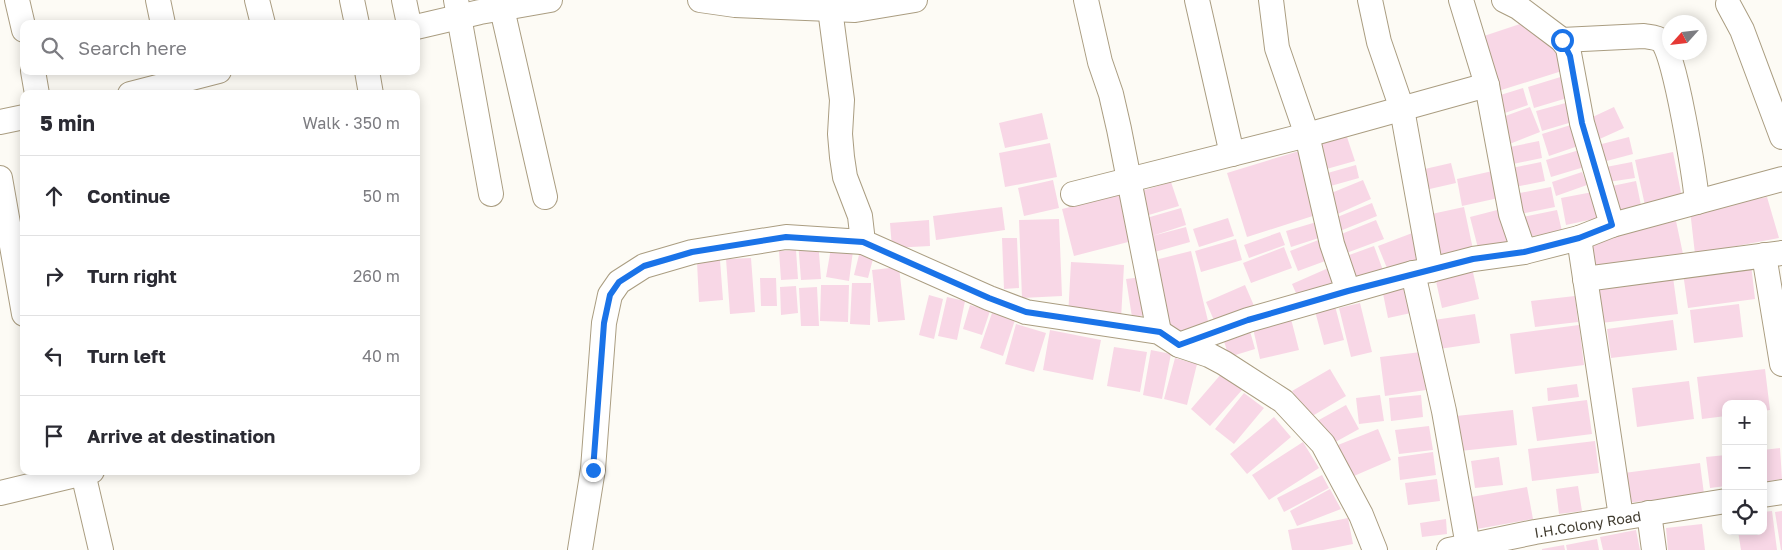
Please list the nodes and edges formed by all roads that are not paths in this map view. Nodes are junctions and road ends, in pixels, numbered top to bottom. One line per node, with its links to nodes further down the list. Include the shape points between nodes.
1 (17, 0): 19 (street)
2 (158, 0): 20 (street)
3 (257, 0): 21 (street)
4 (352, 0): 22 (street)
5 (404, 0): 23 (street)
6 (550, 0): 15 (street)
7 (700, 0): 18 (street, via 735,5)
8 (915, 0): 18 (street, via 855,10)
9 (1086, 0): 40 (street)
10 (1196, 0): 38 (street)
11 (1271, 0): 36 (street, via 1277,48)
12 (1370, 0): 33 (street, via 1379,42)
13 (1461, 0): 29 (street)
14 (1504, 0): 25 (street)
15 (501, 4): 17 (street); 44 (street)
16 (1728, 4): 37 (street, via 1742,30)
17 (458, 8): 24 (street); 42 (street)
18 (830, 9): 48 (street, via 842,100 842,156 845,177 860,216)
19 (22, 20)
20 (162, 20)
21 (262, 20)
22 (356, 20)
23 (408, 20)
24 (420, 26)
25 (1562, 40): 45 (street, via 1644,36 1662,41 1669,53 1686,129); 46 (street, via 1570,56 1582,123)
26 (33, 75): 30 (street)
27 (368, 75): 32 (street)
28 (174, 76): 31 (street)
29 (1487, 85): 33 (street); 49 (street, via 1511,214)
30 (36, 90)
31 (140, 90)
32 (370, 90)
33 (1402, 110): 36 (street); 51 (street)
34 (20, 118): 35 (street)
35 (0, 122)
36 (1307, 135): 38 (street); 54 (street, via 1332,244)
37 (1782, 137)
38 (1232, 154): 40 (street)
39 (0, 178): 53 (street)
40 (1129, 179): 43 (street); 55 (street)
41 (1782, 179): 45 (street)
42 (491, 194)
43 (1073, 194)
44 (545, 197)
45 (1697, 202): 46 (street)
46 (1612, 225): 47 (street)
47 (1579, 238): 49 (street); 52 (street)
48 (863, 242): 55 (street, via 1026,312); 68 (street, via 786,237 692,252 644,266 619,282 610,295 604,323 593,470)
49 (1524, 252): 51 (street, via 1473,259)
50 (1773, 254): 52 (street); 57 (street)
51 (1422, 272): 54 (street); 66 (street, via 1444,411)
52 (1585, 279): 65 (street)
53 (20, 291)
54 (1348, 291): 56 (street, via 1248,320)
55 (1160, 332): 56 (street)
56 (1179, 345): 69 (street, via 1224,363 1283,401 1304,422 1323,444 1348,487)
57 (1782, 364)
58 (88, 475): 67 (street)
59 (52, 476): 61 (street)
60 (1782, 492): 62 (street)
61 (0, 493)
62 (1767, 494)
63 (1722, 502): 64 (street, I.H.Colony Road)
64 (1649, 513): 65 (street, I.H.Colony Road); 70 (street)
65 (1621, 518): 66 (street, I.H.Colony Road)
66 (1459, 548)
67 (101, 550)
68 (580, 550)
69 (1375, 550)
70 (1654, 550)

